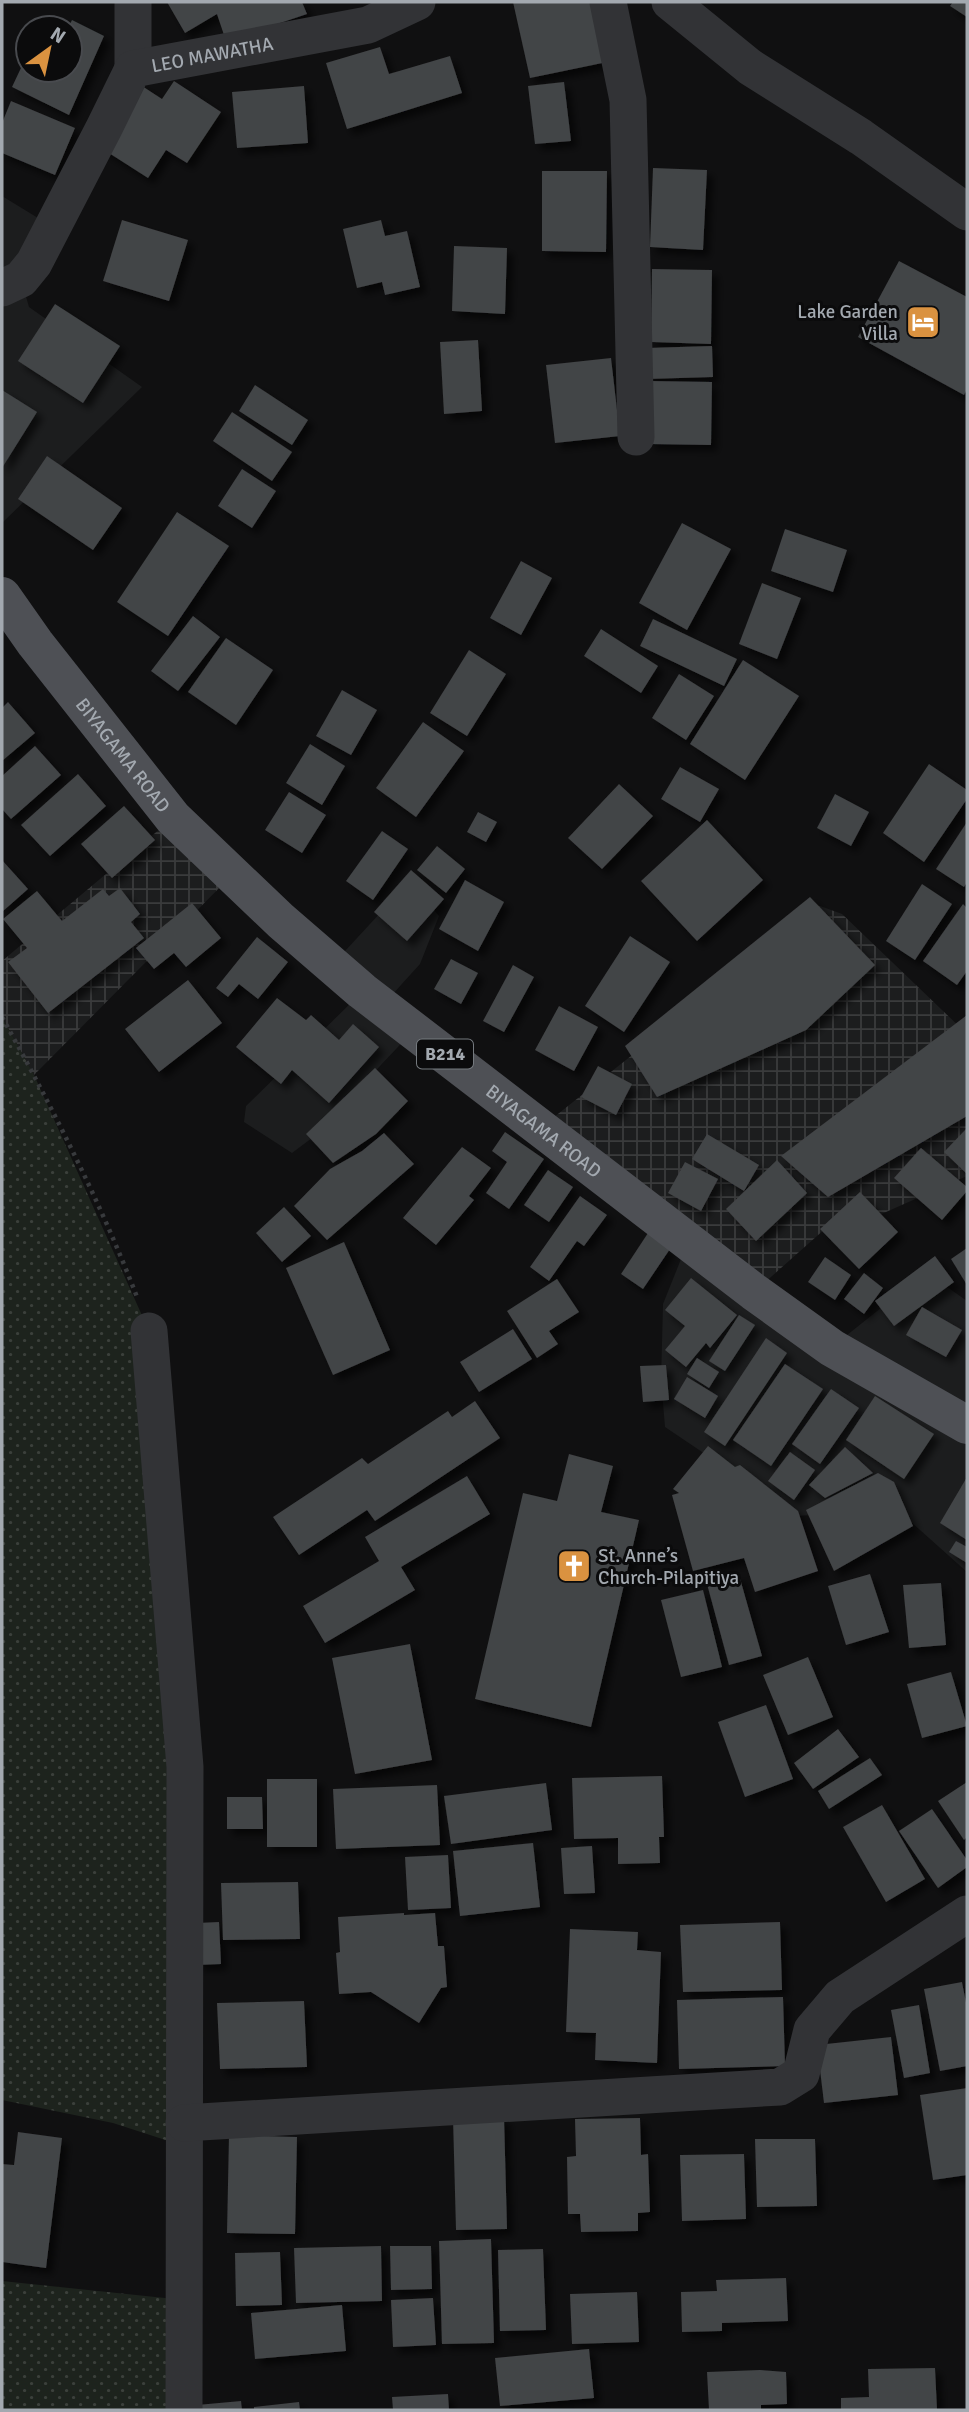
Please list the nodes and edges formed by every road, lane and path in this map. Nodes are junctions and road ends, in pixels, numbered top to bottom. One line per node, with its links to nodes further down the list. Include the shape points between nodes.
1 (133, 2): 5 (street)
2 (417, 2): 5 (street, LEO MAWATHA, via 368,25)
3 (608, 2): 8 (street, via 628,100)
4 (670, 2): 6 (street, via 750,67)
5 (132, 69): 7 (street, LEO MAWATHA, via 34,262 21,279)
6 (967, 212)
7 (2, 288)
8 (636, 438)
9 (2, 596): 12 (main road, BIYAGAMA ROAD / B214, via 173,818 362,991 765,1300 832,1348)
10 (2, 1017): 11 (path, via 86,1178)
11 (149, 1331): 14 (street, via 185,1767)
12 (967, 1425)
13 (967, 1914): 14 (street, via 840,1997 811,2030 801,2074 780,2087)
14 (184, 2123): 15 (street)
15 (184, 2410)

